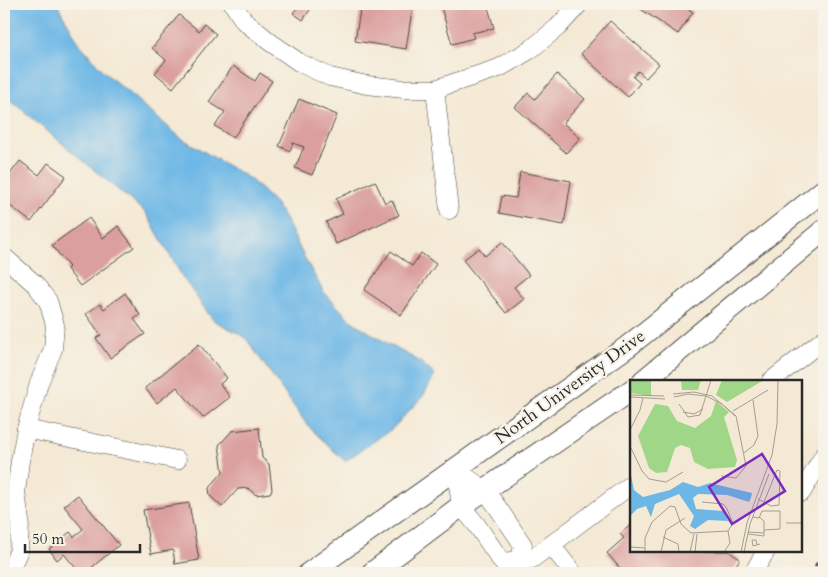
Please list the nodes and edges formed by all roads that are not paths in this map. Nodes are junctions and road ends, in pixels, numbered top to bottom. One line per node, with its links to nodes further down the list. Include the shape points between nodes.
1 (233, 4): 3 (street, via 244,21 270,42 330,77 367,86)
2 (579, 4): 3 (street, via 530,50 499,68)
3 (435, 89): 5 (street)
4 (824, 190): 15 (main road, North University Drive, via 627,347)
5 (449, 210)
6 (824, 230): 9 (main road, North University Drive)
7 (4, 257): 12 (street, via 48,301 55,325 53,349)
8 (824, 339): 10 (street)
9 (644, 380)
10 (772, 380)
11 (630, 391): 17 (main road, North University Drive)
12 (26, 429): 14 (street); 23 (street, via 16,492 19,550)
13 (824, 455): 18 (street)
14 (178, 460)
15 (456, 470): 17 (street); 19 (street); 24 (main road, North University Drive)
16 (630, 485): 20 (street)
17 (484, 490): 19 (main road, North University Drive); 22 (street, via 523,545)
18 (803, 490)
19 (461, 506): 22 (street, via 502,562); 25 (main road, North University Drive)
20 (550, 545): 22 (street); 26 (street)
21 (765, 552): 27 (street)
22 (521, 567)
23 (9, 573)
24 (309, 573)
25 (372, 573)
26 (573, 573)
27 (753, 573)

